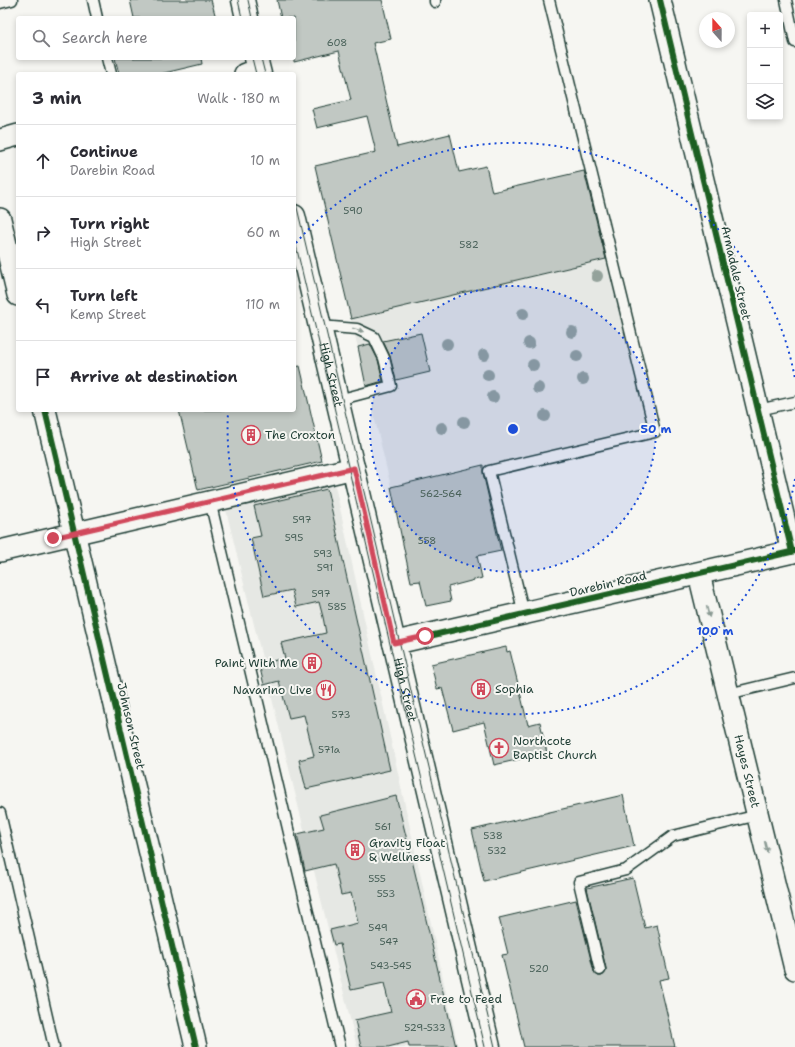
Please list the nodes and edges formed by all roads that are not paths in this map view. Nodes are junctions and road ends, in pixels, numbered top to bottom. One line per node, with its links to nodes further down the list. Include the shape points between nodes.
1 (12, 0): 7 (lane)
2 (93, 0): 8 (lane)
3 (243, 0): 9 (main road)
4 (549, 0): 30 (lane, via 655,432 489,471)
5 (660, 0): 22 (street, Armadale Street)
6 (786, 0): 10 (lane)
7 (0, 3)
8 (97, 16)
9 (247, 16)
10 (795, 42)
11 (108, 60): 12 (lane)
12 (110, 72)
13 (16, 136): 14 (street)
14 (0, 140)
15 (0, 219): 17 (street)
16 (296, 224): 19 (main road, High Street)
17 (13, 252): 18 (street)
18 (16, 278)
19 (320, 326): 20 (main road, High Street); 20 (lane, one-way to 20, via 357,329 374,337 384,358 391,386)
20 (338, 400): 24 (main road, High Street)
21 (795, 402): 22 (lane)
22 (758, 410): 28 (street, Armadale Street)
23 (45, 412): 26 (street, Johnson Street)
24 (354, 468): 25 (street); 31 (main road, High Street)
25 (210, 501): 26 (street); 40 (lane)
26 (74, 533): 27 (street); 39 (street, Johnson Street)
27 (0, 551)
28 (793, 551): 29 (main road, Darebin Road)
29 (699, 574): 30 (main road, Darebin Road); 33 (street, Hayes Street, one-way to 33)
30 (524, 614): 31 (main road, Darebin Road)
31 (394, 643): 41 (main road, High Street)
32 (795, 678): 33 (lane)
33 (728, 694): 35 (street, Hayes Street)
34 (0, 814): 38 (lane)
35 (758, 815): 36 (street, Hayes Street, one-way to 36); 37 (lane, via 672,836 626,870 579,882)
36 (795, 969)
37 (600, 970)
38 (54, 1047)
39 (196, 1047)
40 (340, 1047)
41 (489, 1047)

